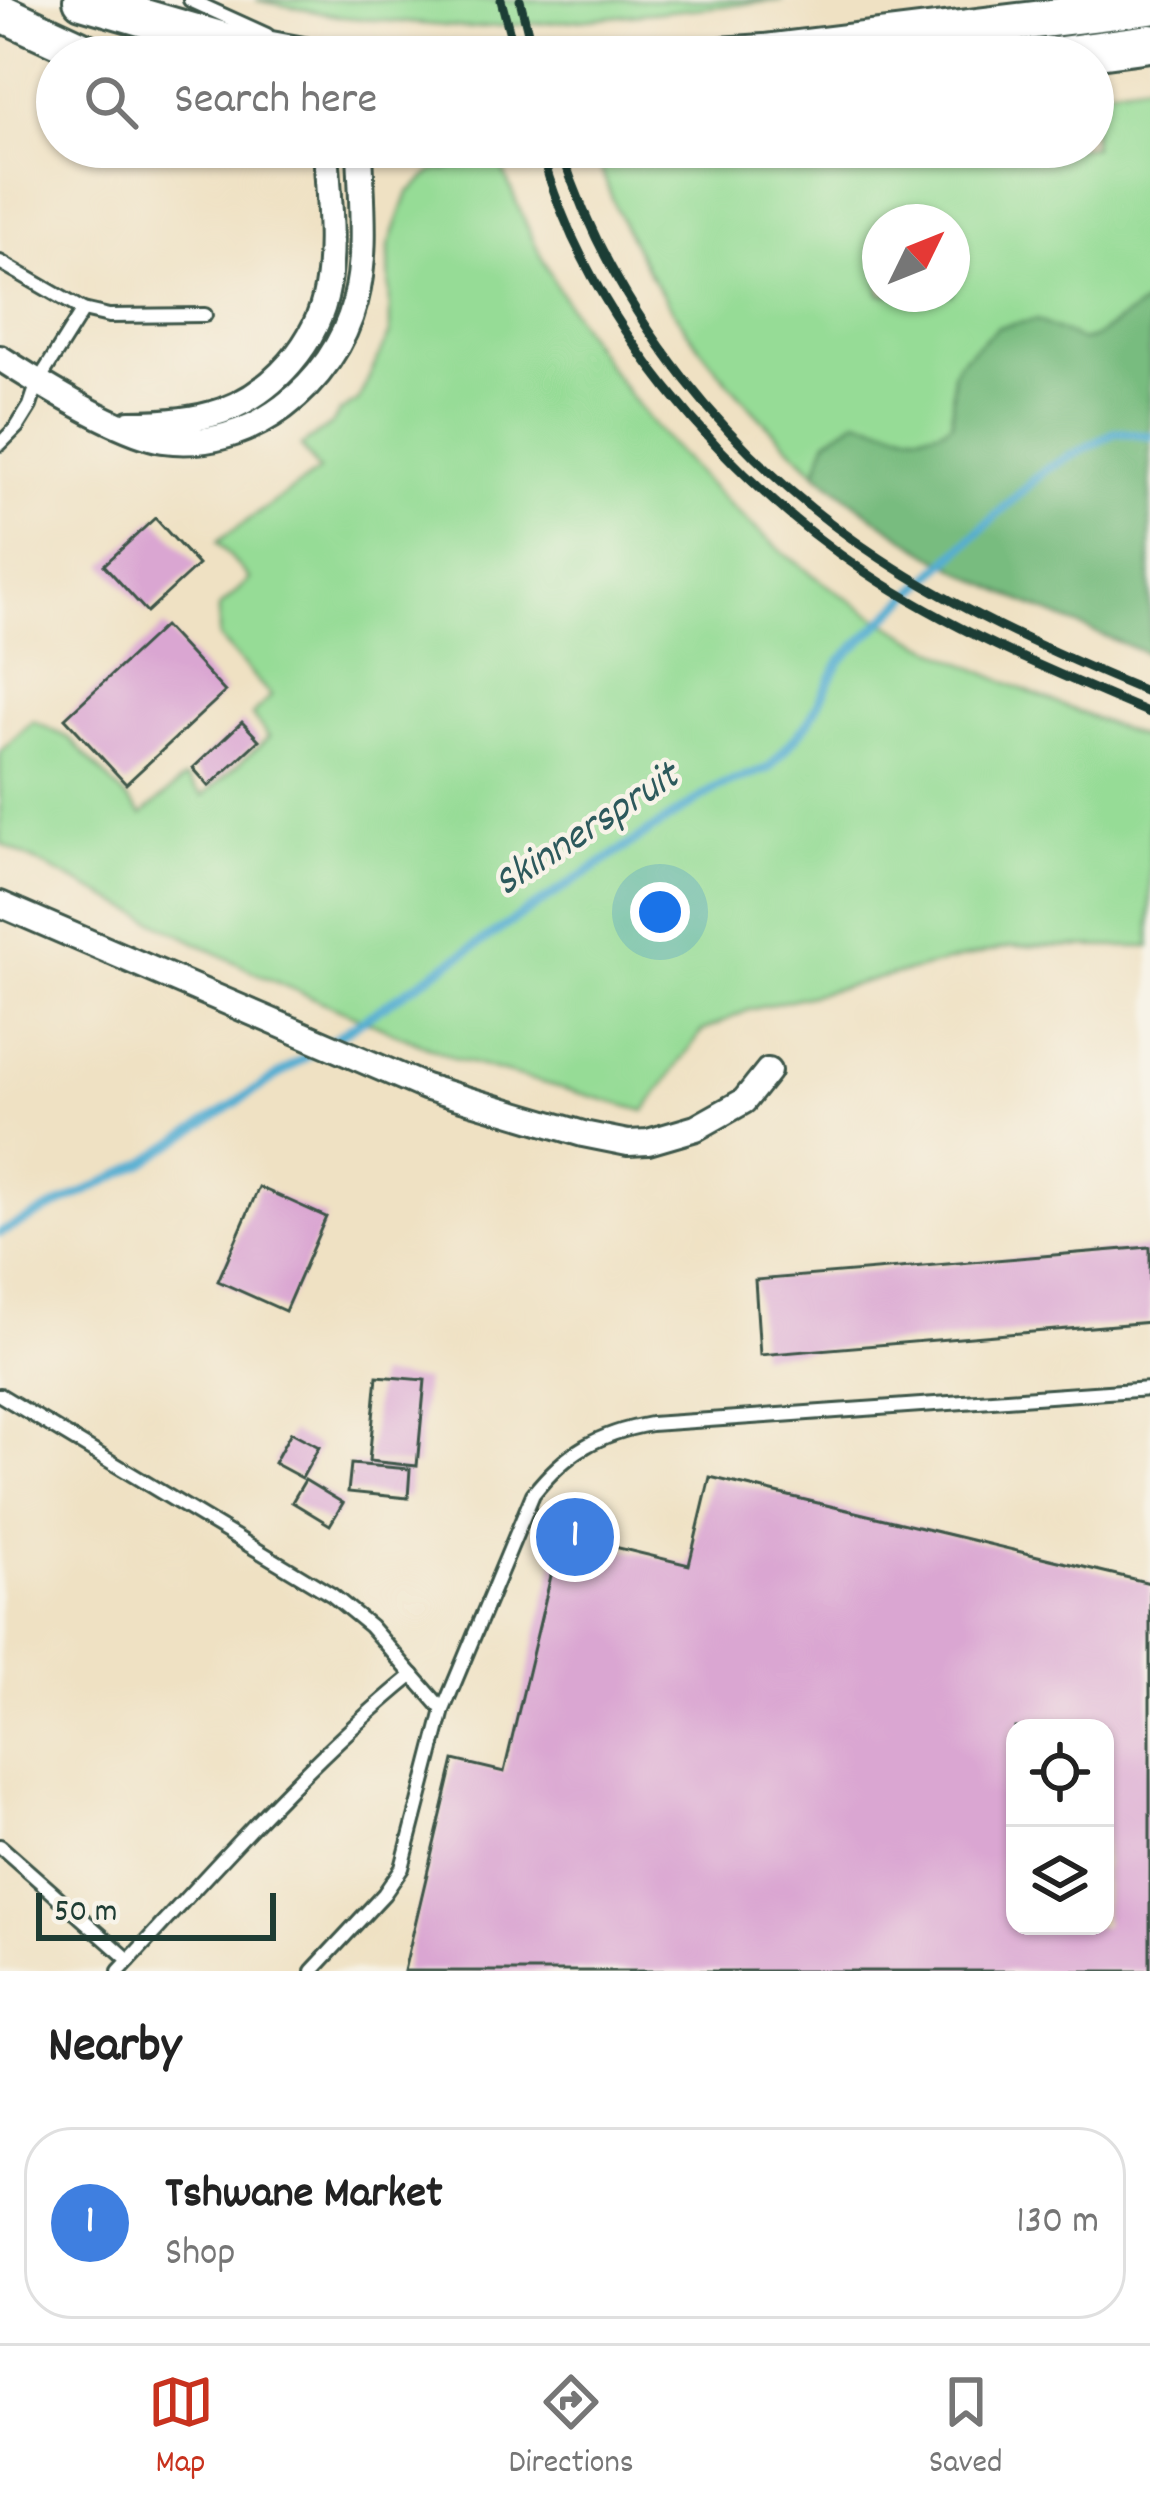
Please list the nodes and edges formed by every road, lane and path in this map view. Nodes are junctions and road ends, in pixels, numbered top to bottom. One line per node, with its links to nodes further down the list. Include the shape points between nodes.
1 (82, 0): 6 (street)
2 (190, 0): 7 (lane)
3 (1150, 5): 8 (street)
4 (0, 12): 5 (street)
5 (52, 36)
6 (206, 36)
7 (271, 36)
8 (901, 36)
9 (1150, 43): 10 (street)
10 (1114, 48)
11 (327, 168): 18 (street, via 327,292 292,361 220,412)
12 (361, 168): 18 (street, via 356,301 339,342 305,388 271,416 207,440 161,440)
13 (0, 262): 14 (lane)
14 (83, 310): 15 (lane); 17 (lane)
15 (205, 315)
16 (0, 358): 17 (street)
17 (38, 382): 18 (street); 19 (lane)
18 (115, 423)
19 (0, 444)
20 (0, 904): 21 (street, via 425,1087 545,1125 648,1142 722,1115)
21 (768, 1071)
22 (1150, 1389): 25 (lane, via 615,1430 569,1457 532,1494)
23 (0, 1395): 24 (lane, via 332,1595)
24 (412, 1675): 25 (lane); 27 (lane, via 319,1760)
25 (443, 1710): 28 (lane, via 402,1868)
26 (0, 1846): 27 (lane)
27 (124, 1966)
28 (311, 1971)

